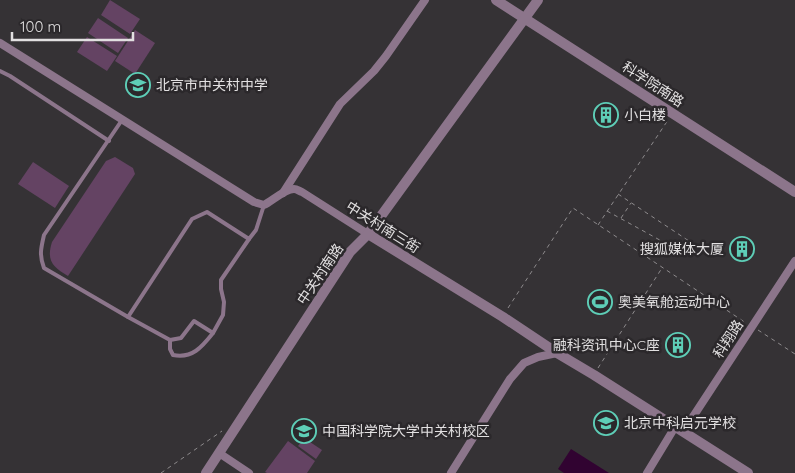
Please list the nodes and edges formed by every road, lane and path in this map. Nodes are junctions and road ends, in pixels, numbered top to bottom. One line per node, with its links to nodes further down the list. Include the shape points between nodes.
1 (424, 0): 11 (street, via 374,71 340,104)
2 (496, 0): 4 (street, 科学院南路)
3 (538, 0): 4 (street, 中关村南路)
4 (525, 18): 7 (street, 科学院南路); 18 (street, 中关村南路)
5 (0, 43): 8 (street)
6 (0, 71): 9 (lane)
7 (673, 114): 10 (street, 科学院南路); 12 (path)
8 (122, 120): 9 (lane); 14 (street, via 254,202)
9 (108, 141): 24 (lane, via 44,235 40,259 44,268)
10 (795, 192)
11 (282, 194): 14 (street); 18 (street, 中关村南三街, via 293,189 302,192)
12 (618, 194): 13 (path); 15 (path)
13 (631, 202): 16 (path); 20 (path)
14 (264, 205): 19 (lane, via 256,230)
15 (607, 211): 16 (path); 17 (path)
16 (621, 218): 21 (path)
17 (598, 225): 23 (path); 25 (path, via 573,208)
18 (368, 234): 25 (street, 中关村南三街); 34 (street, 中关村南路, via 350,252)
19 (249, 239): 24 (lane, via 207,212 192,219); 27 (lane, via 221,280 223,314)
20 (695, 244)
21 (687, 255)
22 (795, 261): 26 (street, 科翔路)
23 (662, 268): 26 (path); 31 (path)
24 (128, 317): 28 (lane)
25 (502, 317): 29 (street, 中关村南三街)
26 (752, 326): 30 (path); 33 (street, 科翔路)
27 (213, 333): 28 (lane, via 194,321 181,338); 28 (lane, via 192,354 180,357 173,355)
28 (170, 340)
29 (556, 353): 31 (street, 中关村南三街); 38 (street, via 524,363 510,379)
30 (795, 354)
31 (594, 375): 33 (street, 中关村南三街)
32 (226, 428): 35 (path)
33 (679, 429): 39 (street, 科翔路); 40 (street, 中关村南三街)
34 (219, 453): 36 (street, 中关村南路); 37 (street)
35 (161, 473)
36 (206, 473)
37 (249, 473)
38 (451, 473)
39 (647, 473)
40 (748, 473)

